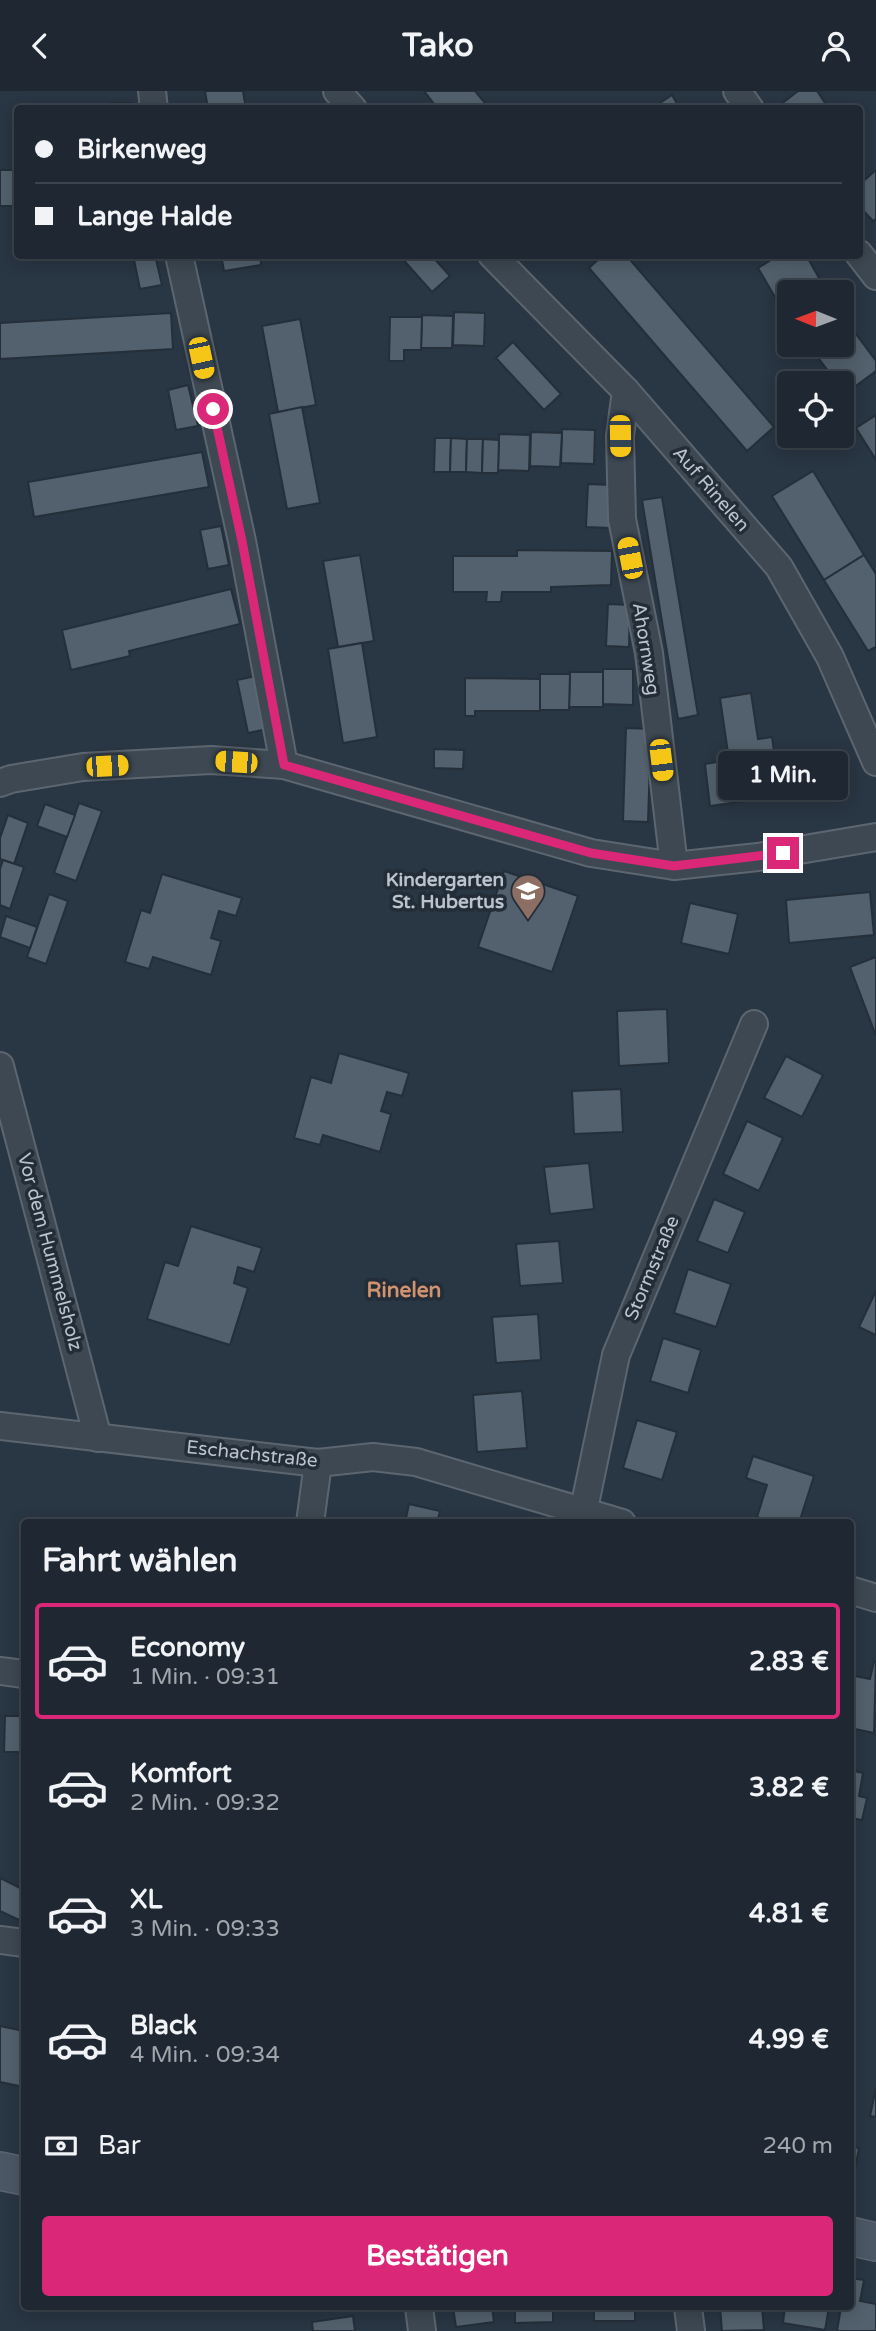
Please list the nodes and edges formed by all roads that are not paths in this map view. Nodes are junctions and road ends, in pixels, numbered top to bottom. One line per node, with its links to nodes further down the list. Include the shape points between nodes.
1 (337, 91): 2 (street)
2 (349, 105)
3 (180, 259): 9 (street, via 242,541)
4 (496, 259): 7 (street, Auf Rinelen)
5 (863, 259): 6 (street)
6 (876, 276)
7 (626, 391): 8 (street, Auf Rinelen, via 779,567 830,657); 12 (street, Ahornweg, via 620,436 622,519 649,653)
8 (876, 762)
9 (284, 765): 10 (street, via 211,760 83,767); 12 (street, via 591,853)
10 (0, 783)
11 (876, 837): 12 (street)
12 (674, 866)
13 (754, 1024): 18 (street, Stormstraße, via 616,1355)
14 (0, 1066): 16 (street, Vor dem Hummelsholz)
15 (0, 1426): 16 (street, Eschachstraße)
16 (98, 1438): 17 (street, Eschachstraße)
17 (318, 1463): 18 (street, Eschachstraße, via 373,1457 415,1462); 19 (street)
18 (582, 1517)
19 (311, 1519)
20 (854, 1591): 21 (street)
21 (876, 1598)
22 (0, 1671): 23 (street)
23 (21, 1674)
24 (0, 1940): 25 (street)
25 (21, 1943)
26 (0, 2171): 27 (main road)
27 (21, 2175)
28 (854, 2237): 29 (main road)
29 (876, 2242)
30 (419, 2310): 32 (street)
31 (688, 2310): 33 (street)
32 (422, 2331)
33 (691, 2331)

